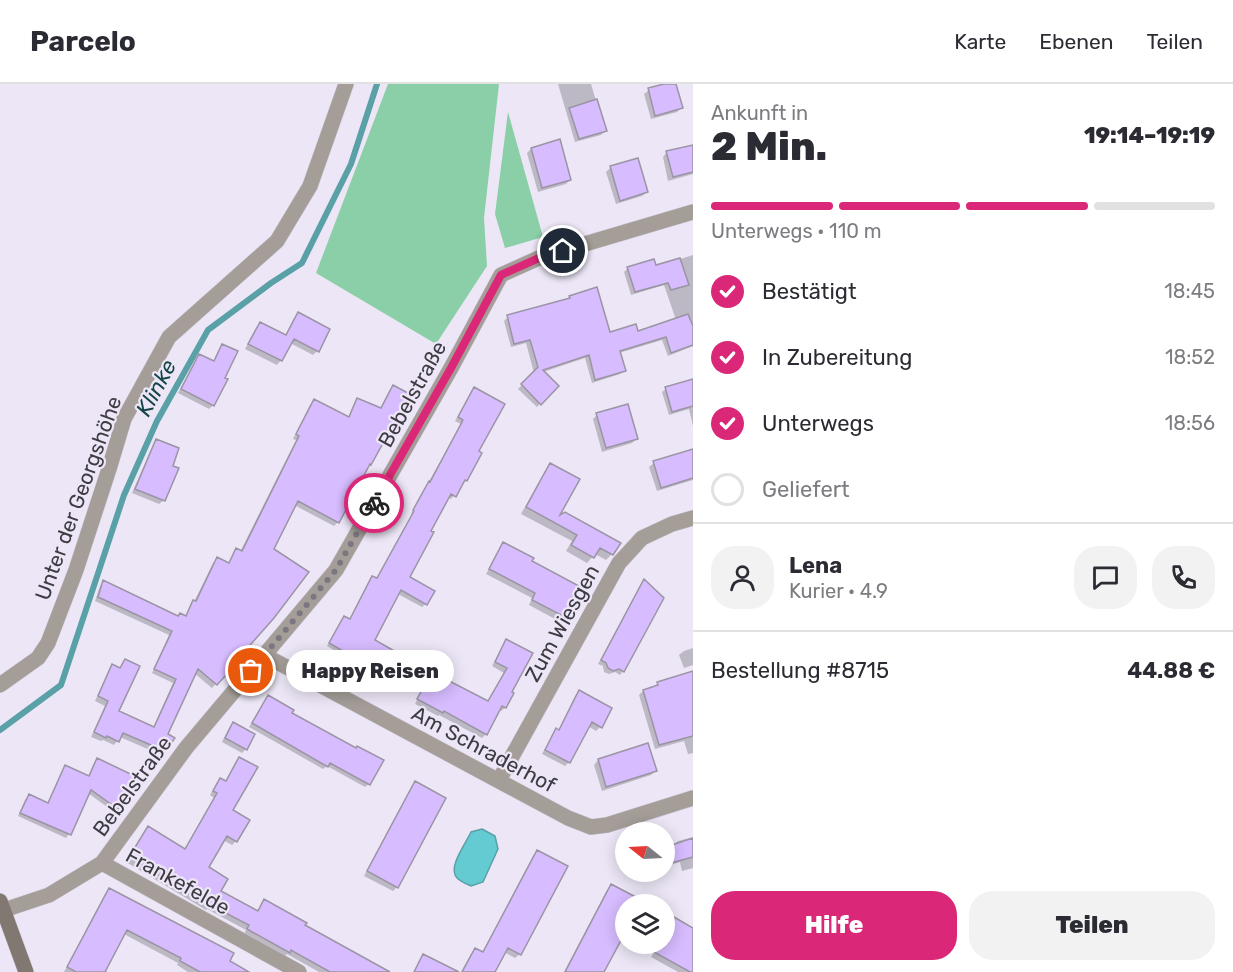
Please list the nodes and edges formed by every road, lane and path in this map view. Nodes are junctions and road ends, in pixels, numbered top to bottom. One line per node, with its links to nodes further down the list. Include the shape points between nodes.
1 (346, 84): 5 (street, Unter der Georgshöhe, via 310,186 277,241 169,337 124,419 76,570 48,643 38,658)
2 (693, 212): 4 (street, Bebelstraße, via 541,257 501,275 336,570)
3 (693, 518): 6 (street, Zum Wiesgen, via 642,538 619,563)
4 (264, 656): 6 (street, Am Schraderhof); 8 (street, Bebelstraße, via 186,748)
5 (0, 685)
6 (499, 780): 7 (street, Am Schraderhof, via 591,827)
7 (693, 798)
8 (102, 863): 9 (street, Frankefelde, via 50,895); 11 (street, Frankefelde)
9 (2, 905): 10 (main road)
10 (26, 972)
11 (299, 972)

